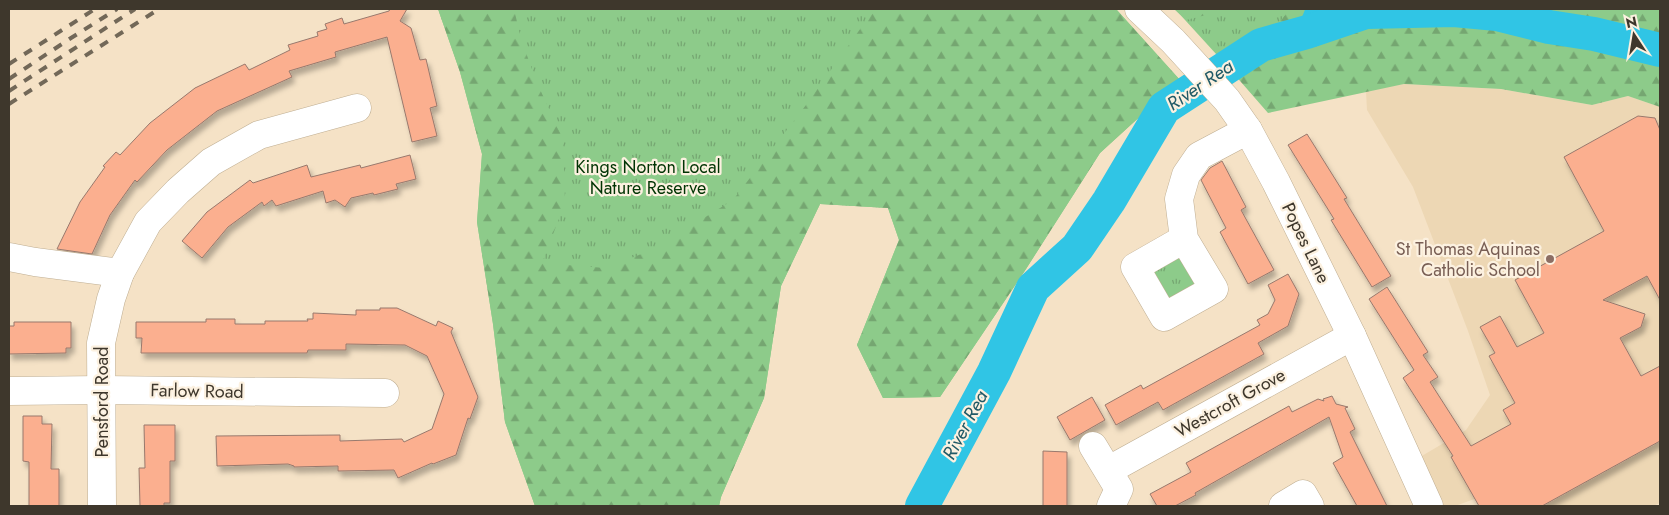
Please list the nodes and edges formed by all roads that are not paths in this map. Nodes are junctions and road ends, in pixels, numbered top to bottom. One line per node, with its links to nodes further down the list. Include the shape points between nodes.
1 (1139, 9): 3 (street, Popes Lane, via 1222,94)
2 (357, 106): 6 (street, Pensford Road, via 259,134 211,162 148,222)
3 (1244, 124): 4 (street, via 1198,156 1186,175 1179,199); 7 (street, Popes Lane)
4 (1184, 239)
5 (9, 257): 6 (street)
6 (120, 272): 8 (street, Pensford Road, via 101,343)
7 (1352, 336): 12 (street, Westcroft Grove); 13 (street, Popes Lane)
8 (102, 390): 9 (street, Farlow Road); 10 (street, Farlow Road); 14 (street, Pensford Road)
9 (9, 391)
10 (385, 393)
11 (1093, 446): 12 (street, Westcroft Grove)
12 (1113, 489)
13 (1421, 504)
14 (102, 506)
15 (1283, 506): 16 (street, via 1303,494)
16 (1310, 506)

